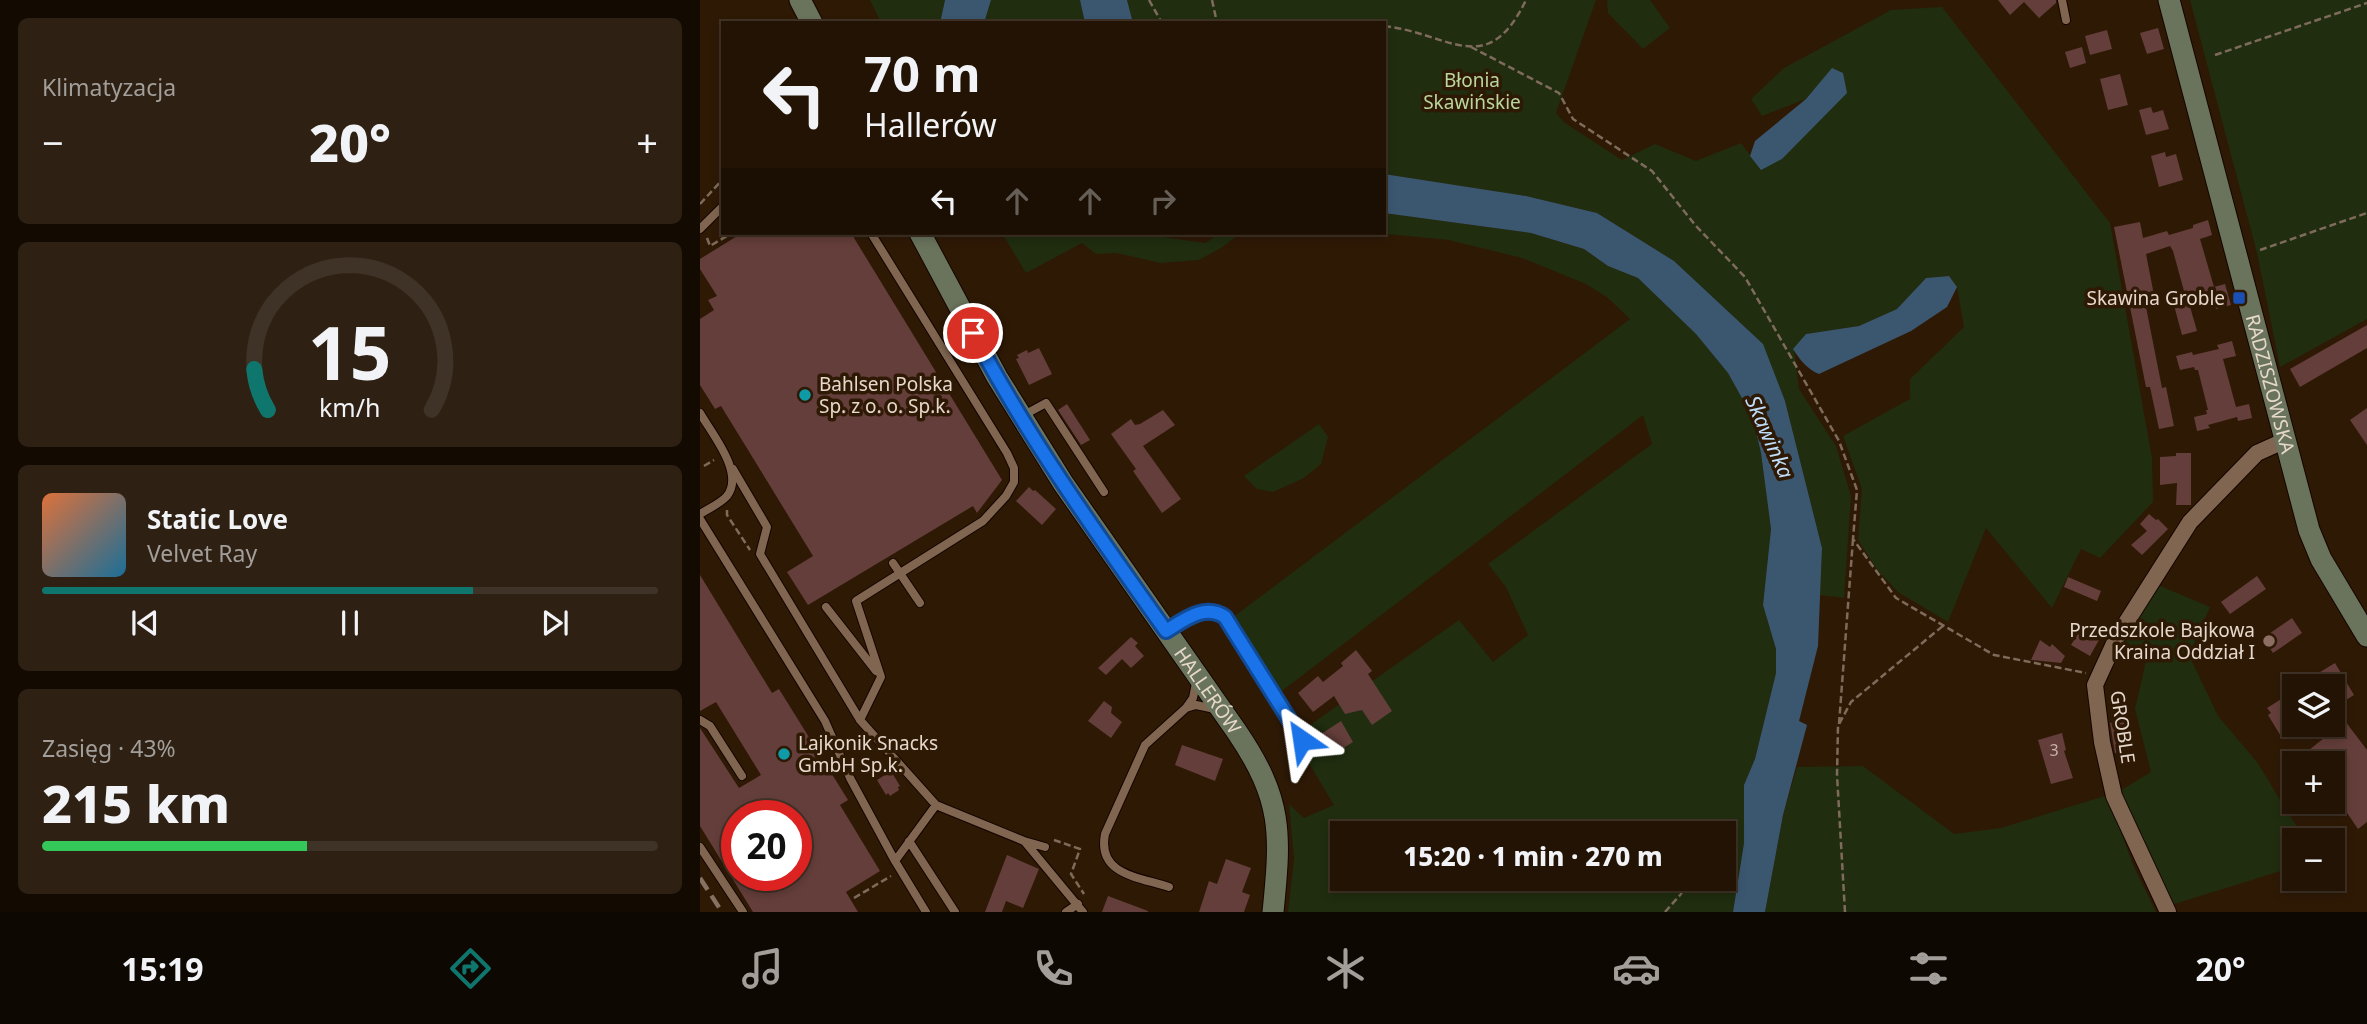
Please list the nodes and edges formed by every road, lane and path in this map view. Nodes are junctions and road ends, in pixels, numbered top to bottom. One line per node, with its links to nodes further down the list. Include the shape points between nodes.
1 (800, 0): 9 (street)
2 (1149, 0): 10 (path)
3 (1212, 0): 11 (path)
4 (1526, 0): 13 (path, via 1501,38)
5 (2062, 0): 8 (lane)
6 (2169, 0): 26 (street, RADZISZOWSKA)
7 (2367, 3): 14 (path)
8 (2066, 20)
9 (811, 21)
10 (1161, 21)
11 (1217, 21)
12 (1386, 26): 13 (path)
13 (1471, 47): 33 (path, via 1559,93 1573,119 1652,171 1745,277 1839,441 1857,491)
14 (2215, 55)
15 (721, 181): 16 (path)
16 (700, 204)
17 (721, 208): 19 (lane)
18 (2367, 213): 23 (path)
19 (701, 228): 20 (path, via 710,246)
20 (729, 235)
21 (873, 235): 36 (lane, via 1014,468 1014,482 1006,496 983,522)
22 (921, 235): 25 (street, HALLERÓW)
23 (2260, 250)
24 (700, 413): 29 (lane)
25 (1021, 417): 30 (lane, via 1046,403); 40 (street, HALLERÓW)
26 (2286, 440): 41 (street, RADZISZOWSKA, via 2309,530 2336,587); 43 (street, GROBLE, via 2257,453 2190,522 2117,637)
27 (704, 466): 28 (path, via 716,459)
28 (719, 466)
29 (733, 469): 31 (lane, via 733,485); 48 (lane, via 767,527 760,554)
30 (1104, 492)
31 (726, 497): 32 (lane); 34 (path, via 727,514)
32 (700, 516): 53 (lane, via 825,721)
33 (1853, 539): 39 (path, via 1896,598); 49 (path)
34 (755, 558)
35 (893, 563): 36 (lane)
36 (900, 573): 37 (lane); 44 (lane, via 856,601)
37 (920, 603)
38 (826, 607): 44 (lane)
39 (1944, 625): 43 (path, via 1994,654); 49 (path, via 1851,702)
40 (1166, 631): 42 (street, HALLERÓW); 50 (lane, HALLERÓW, via 1205,611 1225,617)
41 (2367, 635)
42 (1193, 670): 45 (lane, via 1196,689); 46 (street, HALLERÓW)
43 (2099, 676): 71 (street, GROBLE, via 2096,697 2114,796)
44 (881, 677): 48 (lane)
45 (1186, 708): 46 (lane, via 1205,705); 60 (lane, via 1145,745 1103,845 1105,856 1118,870)
46 (1223, 713): 68 (street, HALLERÓW, via 1263,774 1275,811 1279,851)
47 (700, 720): 52 (lane, via 710,726)
48 (860, 720): 54 (lane)
49 (1839, 726): 70 (path, via 1837,775)
50 (1302, 740)
51 (884, 758): 53 (path)
52 (742, 776)
53 (850, 778): 59 (lane)
54 (936, 806): 55 (lane); 56 (lane)
55 (909, 841): 59 (lane); 65 (lane)
56 (1024, 841): 58 (lane); 62 (lane)
57 (700, 846): 63 (lane)
58 (1045, 847)
59 (895, 861): 64 (lane)
60 (1169, 887)
61 (1682, 891): 69 (path)
62 (1078, 904): 66 (lane); 67 (lane)
63 (743, 912)
64 (926, 912)
65 (956, 912)
66 (1066, 912)
67 (1083, 912)
68 (1273, 912)
69 (1665, 912)
70 (1845, 912)
71 (2168, 912)

